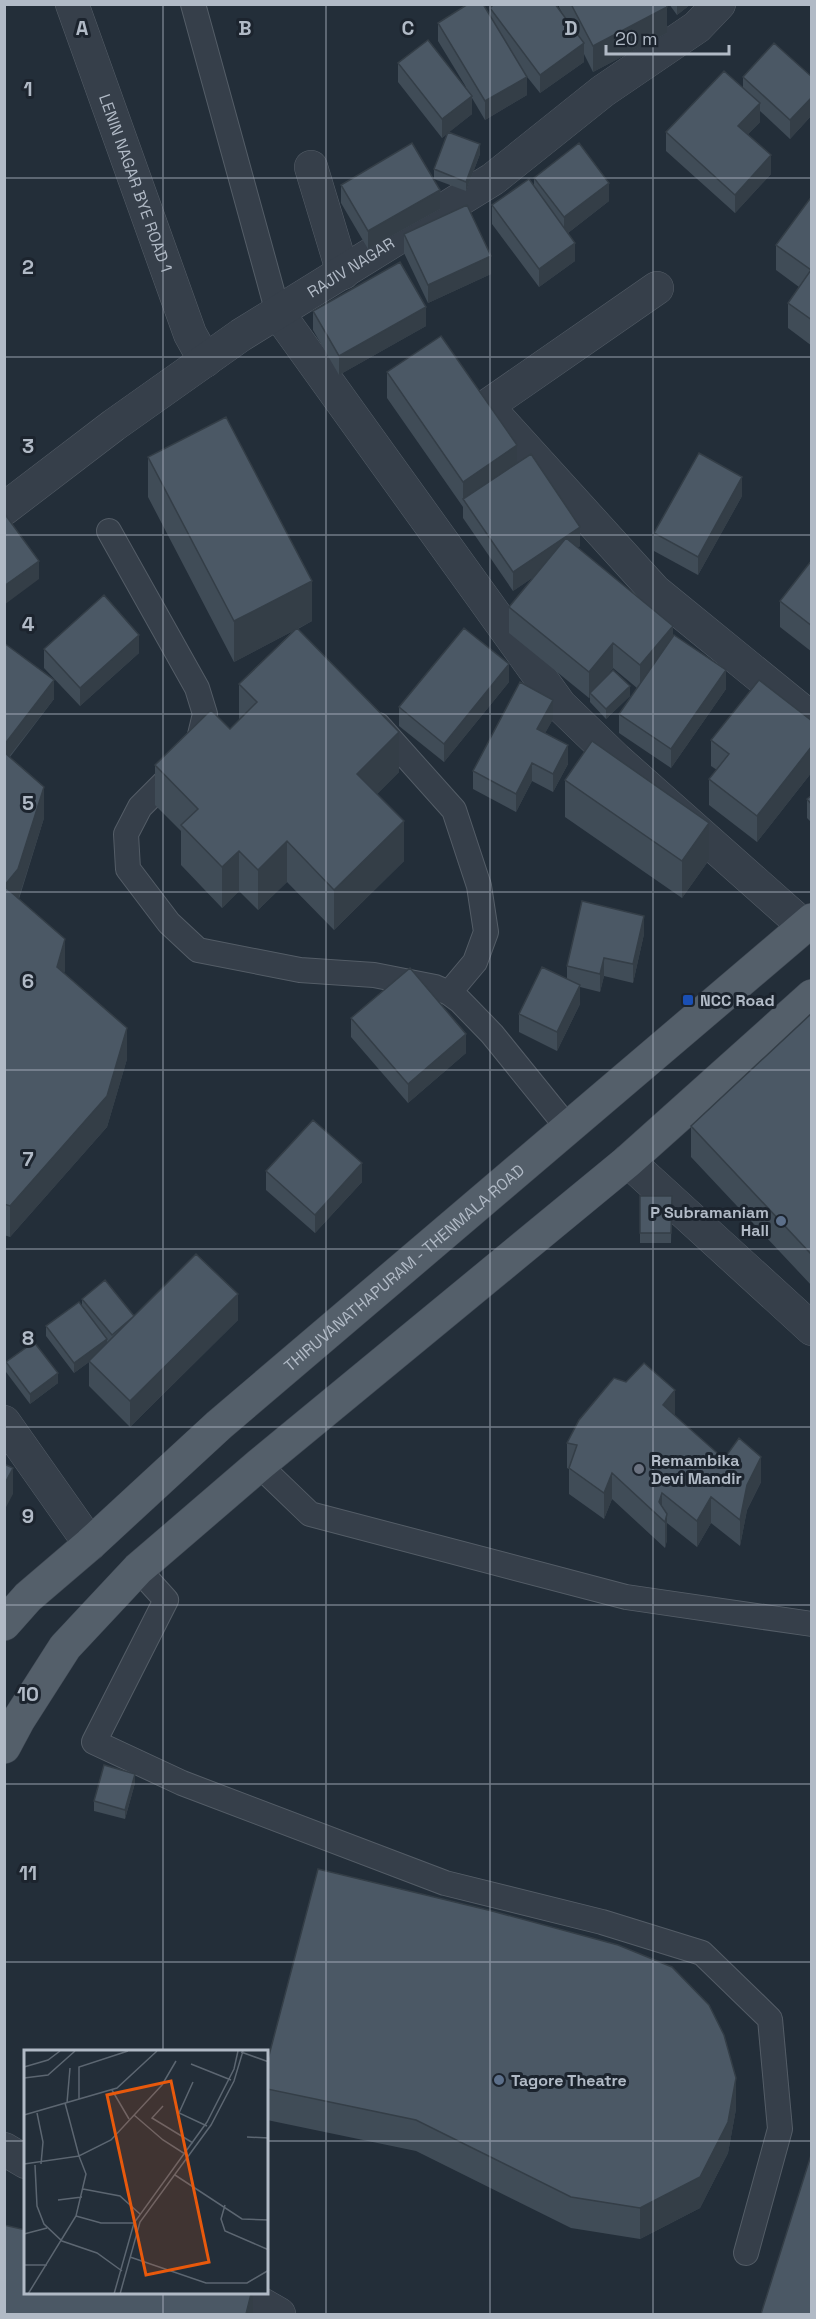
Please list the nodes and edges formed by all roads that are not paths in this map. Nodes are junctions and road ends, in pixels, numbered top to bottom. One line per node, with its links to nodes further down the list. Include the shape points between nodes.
1 (72, 4): 8 (street, LENIN NAGAR BYE ROAD 1, via 190,334)
2 (193, 4): 7 (lane)
3 (719, 4): 5 (street, RAJIV NAGAR, via 697,27 603,91 493,179)
4 (311, 168): 5 (street)
5 (343, 273): 7 (street, RAJIV NAGAR)
6 (657, 288): 12 (street, via 487,406 655,591)
7 (278, 313): 8 (street, RAJIV NAGAR); 13 (street, via 560,705 616,759)
8 (205, 361): 9 (street, RAJIV NAGAR)
9 (4, 509)
10 (109, 531): 14 (lane, via 197,688 205,714 199,740 175,772 140,807 126,834 128,869 169,923 198,950 300,970 375,975)
11 (360, 704): 14 (lane, via 454,810 479,886 486,932 475,962)
12 (812, 719)
13 (808, 923): 16 (main road, THIRUVANATHAPURAM - THENMALA ROAD)
14 (449, 993): 16 (lane, via 492,1034)
15 (812, 996): 17 (main road)
16 (568, 1128): 21 (main road, THIRUVANATHAPURAM - THENMALA ROAD, via 219,1425)
17 (628, 1161): 18 (street); 20 (main road)
18 (812, 1329)
19 (4, 1422): 21 (street)
20 (259, 1465): 22 (main road); 24 (lane, via 310,1514 626,1597)
21 (90, 1544): 23 (main road, THIRUVANATHAPURAM - THENMALA ROAD, via 28,1597)
22 (138, 1569): 25 (main road, via 65,1647); 28 (lane, via 166,1600 94,1742 182,1783 445,1883 602,1922 702,1953 770,2019 780,2129)
23 (4, 1624)
24 (812, 1624)
25 (4, 1747)
26 (4, 2149): 27 (street)
27 (24, 2161)
28 (746, 2253)
29 (246, 2295): 30 (street)
30 (279, 2314)

